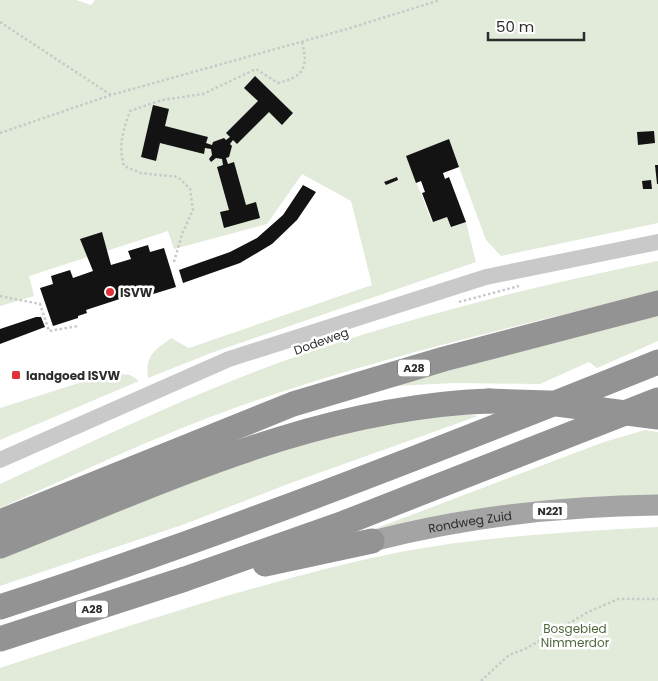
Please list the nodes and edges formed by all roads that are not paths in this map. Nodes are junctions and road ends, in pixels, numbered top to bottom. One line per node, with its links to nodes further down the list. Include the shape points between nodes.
1 (658, 242): 8 (street, Dodeweg, via 486,277 229,359)
2 (658, 303): 7 (highway, A28, via 362,382 294,404)
3 (658, 362): 14 (highway, A28, via 290,506)
4 (658, 400): 13 (highway, A28, via 371,512)
5 (489, 401): 6 (highway, A28, bridge, via 548,403); 7 (highway, A28, via 460,395 340,408); 12 (highway, A28, via 407,408 286,435)
6 (658, 417)
7 (176, 450): 10 (highway, A28)
8 (0, 460)
9 (658, 505): 11 (main road, Rondweg Zuid / N221, via 539,512 442,526)
10 (0, 522)
11 (372, 541): 13 (highway, A28)
12 (0, 546)
13 (184, 579): 15 (highway, A28)
14 (0, 608)
15 (0, 639)

